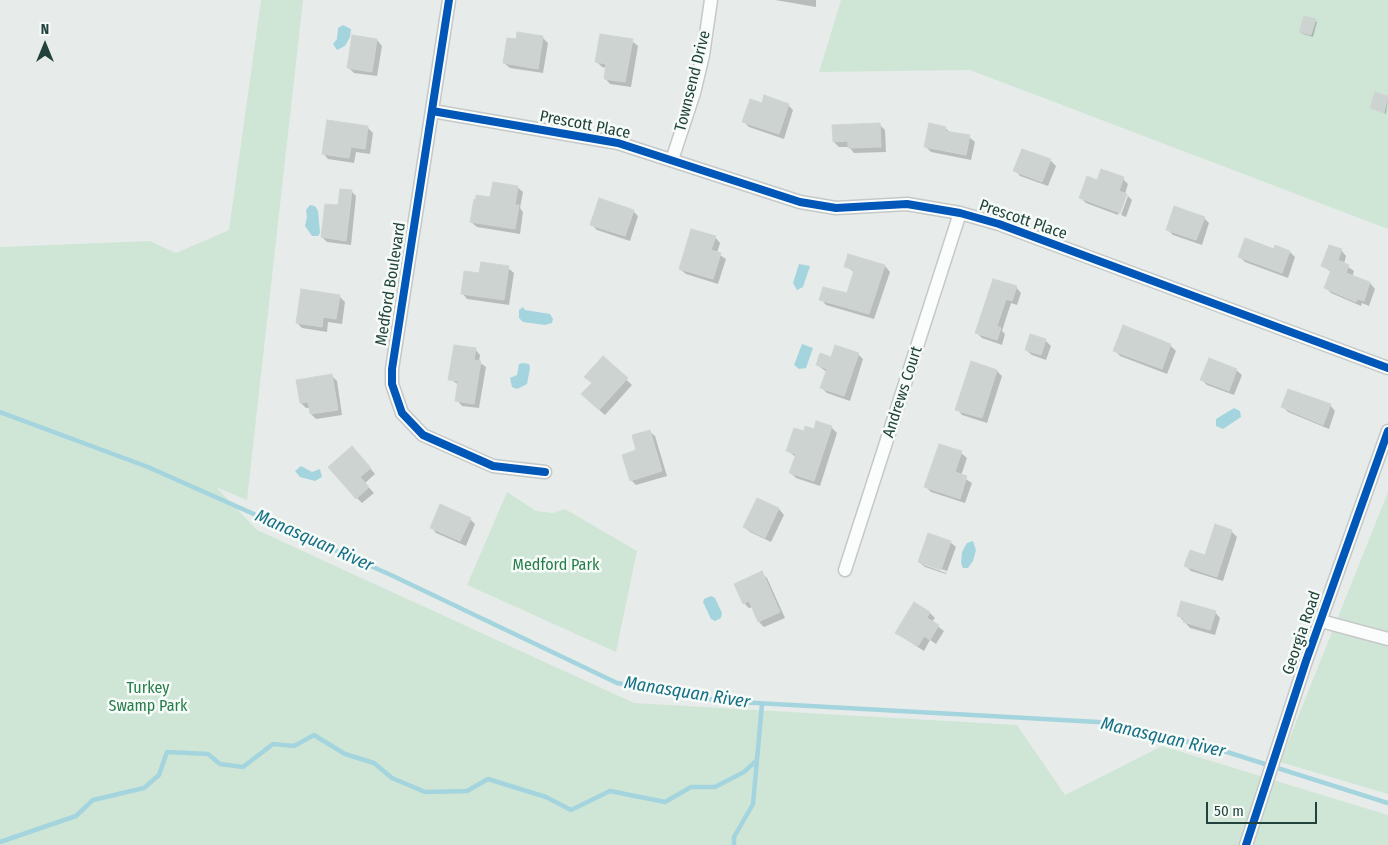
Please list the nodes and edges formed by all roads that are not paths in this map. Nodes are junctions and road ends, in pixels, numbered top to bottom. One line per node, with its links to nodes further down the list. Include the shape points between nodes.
1 (449, 0): 3 (street, Medford Boulevard)
2 (711, 0): 4 (street, Townsend Drive, via 696,84)
3 (432, 111): 4 (street, Prescott Place, via 601,139); 8 (street, Medford Boulevard, via 392,369 397,404 411,425 423,435 454,450 493,466)
4 (672, 160): 5 (street, Prescott Place, via 816,205 836,208 907,204)
5 (960, 214): 6 (street, Prescott Place, via 999,224); 9 (street, Andrews Court)
6 (1388, 368)
7 (1388, 431): 10 (street, Georgia Road)
8 (545, 472)
9 (845, 570)
10 (1320, 620): 11 (street); 12 (street, Georgia Road)
11 (1388, 639)
12 (1246, 845)

